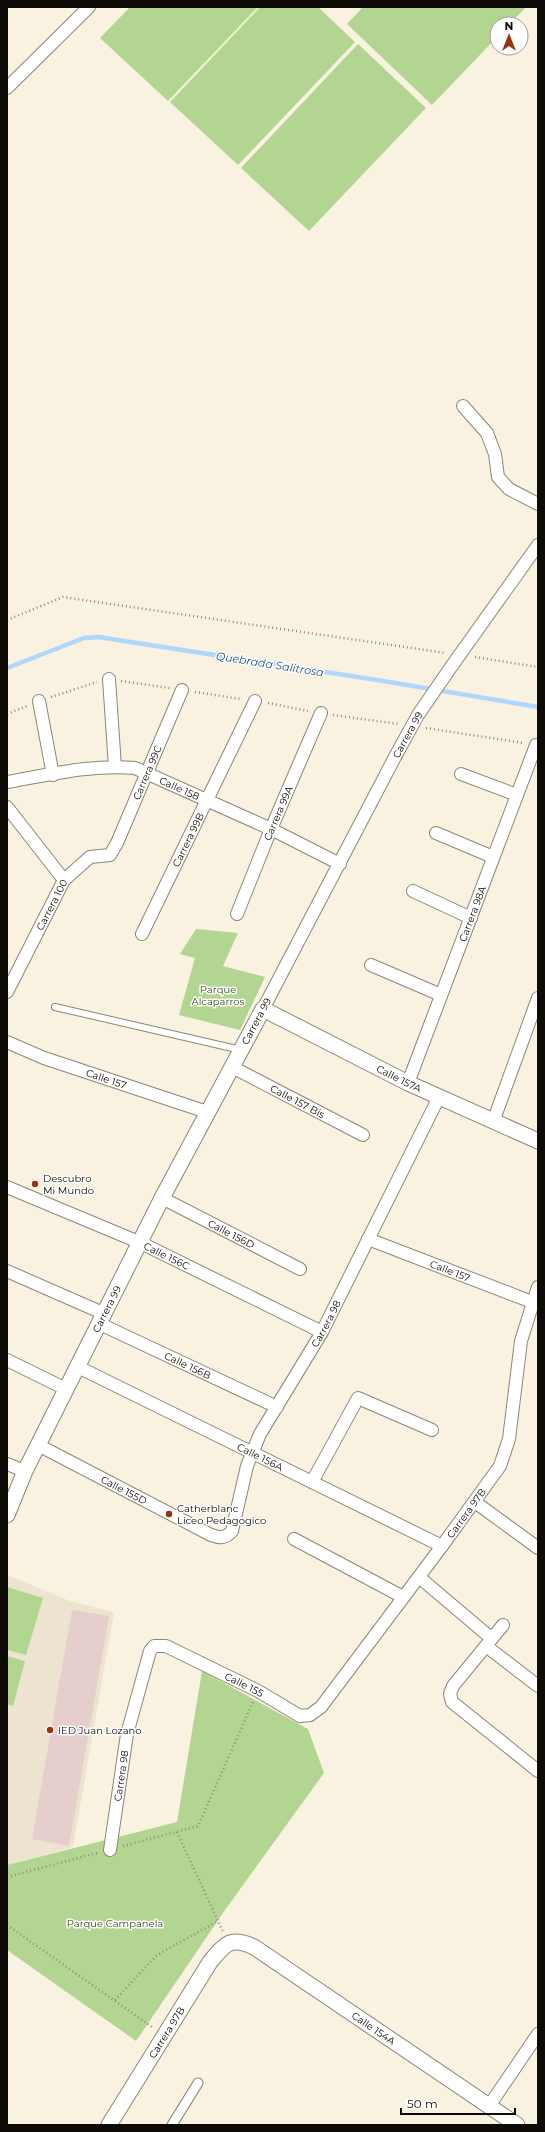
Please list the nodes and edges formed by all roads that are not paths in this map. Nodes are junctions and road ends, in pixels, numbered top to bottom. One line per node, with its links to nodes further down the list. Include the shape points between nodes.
1 (89, 7): 2 (street)
2 (7, 88)
3 (463, 406): 4 (street, via 487,433 495,454 498,477 509,489)
4 (538, 504)
5 (538, 545): 23 (street, Carrera 99, via 416,720)
6 (109, 679): 12 (street)
7 (182, 690): 13 (street, Carrera 99C)
8 (39, 701): 15 (street)
9 (255, 701): 18 (street, Carrera 99B)
10 (321, 713): 20 (street, Carrera 99A)
11 (536, 746): 17 (street, Carrera 98A)
12 (116, 767): 13 (street, Calle 158, via 135,768); 15 (street, Calle 158)
13 (147, 773): 18 (street, Calle 158); 24 (street, Carrera 99C, via 110,855 90,857)
14 (461, 774): 17 (street)
15 (53, 775): 16 (street, Calle 158)
16 (7, 782)
17 (517, 795): 22 (street, Carrera 98A)
18 (207, 800): 20 (street, Calle 158); 28 (street, Carrera 99B)
19 (7, 806): 24 (street, Carrera 100)
20 (271, 829): 23 (street, Calle 158); 26 (street, Carrera 99A)
21 (436, 833): 22 (street)
22 (494, 857): 27 (street, Carrera 98A)
23 (340, 864): 34 (street, Carrera 99)
24 (64, 880): 30 (street, Carrera 100)
25 (413, 892): 27 (street)
26 (237, 914)
27 (470, 918): 31 (street, Carrera 98A)
28 (142, 934)
29 (370, 965): 31 (street)
30 (7, 992)
31 (442, 995): 38 (street, Carrera 98A)
32 (538, 998): 41 (street)
33 (55, 1007): 36 (lane)
34 (263, 1009): 36 (street, Carrera 99); 38 (street, Calle 157A)
35 (7, 1042): 40 (street, Calle 157, via 44,1058)
36 (241, 1050): 37 (street, Carrera 99)
37 (232, 1067): 40 (street, Carrera 99); 42 (street, Calle 157 Bis)
38 (408, 1083): 39 (street, Calle 157A)
39 (439, 1097): 41 (street, Calle 157A); 46 (street, Carrera 98)
40 (207, 1112): 45 (street, Carrera 99)
41 (493, 1122): 43 (street, Calle 157A)
42 (363, 1135)
43 (538, 1142)
44 (7, 1187): 47 (street, Calle 156C)
45 (162, 1198): 47 (street, Carrera 99); 48 (street, Calle 156D)
46 (368, 1239): 51 (street, Calle 157); 53 (street, Carrera 98)
47 (141, 1243): 52 (street, Carrera 99); 53 (street, Calle 156C)
48 (300, 1268)
49 (7, 1271): 52 (street, Calle 156B)
50 (538, 1287): 51 (street, Carrera 97B)
51 (535, 1304): 64 (street, Carrera 97B, via 521,1341 509,1439 500,1466)
52 (103, 1319): 55 (street, Carrera 99); 57 (street, Calle 156B)
53 (322, 1332): 57 (street, Carrera 98)
54 (7, 1360): 56 (street)
55 (78, 1367): 56 (street, Carrera 99); 60 (street, Calle 156A)
56 (66, 1389): 59 (street, Carrera 99)
57 (277, 1407): 60 (street, Carrera 98, via 260,1434)
58 (432, 1430): 63 (street, via 358,1398)
59 (38, 1445): 62 (street, Carrera 99); 66 (street, Calle 155D)
60 (253, 1452): 63 (street, Calle 156A); 66 (street, Carrera 98, via 246,1466 232,1531 220,1538)
61 (7, 1464): 62 (street)
62 (25, 1471): 65 (street, Carrera 99)
63 (312, 1482): 68 (street, Calle 156A)
64 (475, 1502): 68 (street, Carrera 97B); 69 (street)
65 (7, 1516)
66 (211, 1535)
67 (294, 1539): 71 (street)
68 (442, 1546): 70 (street, Carrera 97B)
69 (538, 1548)
70 (419, 1577): 71 (street, Carrera 97B); 73 (street)
71 (403, 1597): 76 (street, Carrera 97B)
72 (503, 1625): 73 (street)
73 (489, 1642): 75 (street); 77 (street, via 453,1686 450,1694 452,1702)
74 (166, 1646): 76 (street, Calle 155, via 258,1691 300,1716 310,1715); 78 (street, Carrera 98, via 154,1646 150,1651 136,1701 127,1734)
75 (538, 1686)
76 (321, 1707)
77 (538, 1771)
78 (110, 1850)
79 (228, 1943): 82 (street, Calle 154A, via 241,1941 254,1947); 83 (street, Carrera 97B, via 210,1962)
80 (538, 2034): 82 (street)
81 (198, 2083): 84 (street)
82 (489, 2106): 85 (street, Calle 154A)
83 (109, 2125)
84 (172, 2125)
85 (517, 2125)

